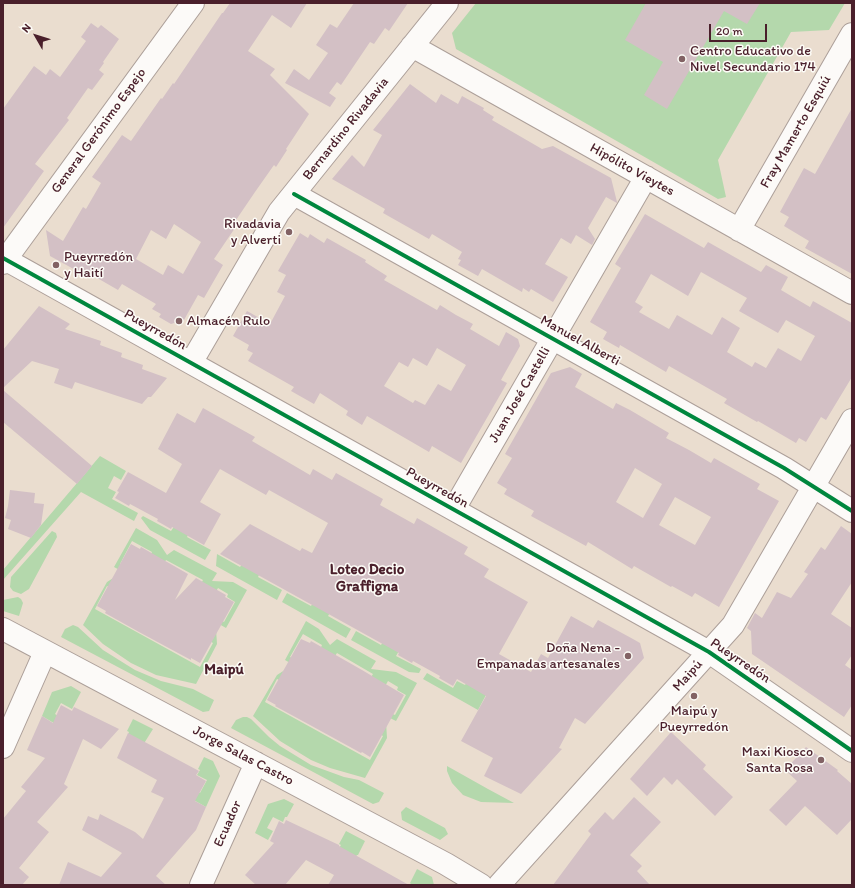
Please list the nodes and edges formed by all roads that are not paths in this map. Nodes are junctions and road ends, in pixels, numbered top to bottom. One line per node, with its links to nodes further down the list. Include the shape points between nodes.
1 (193, 3): 8 (street, General Gerónimo Espejo)
2 (447, 3): 4 (street, Bernardino Rivadavia)
3 (852, 34): 7 (street, Fray Mamerto Esquiú)
4 (412, 46): 5 (street, Hipólito Vieytes); 6 (street, Bernardino Rivadavia)
5 (646, 177): 7 (street, Hipólito Vieytes); 10 (street, Juan José Castelli)
6 (294, 194): 10 (street, Manuel Alberti); 11 (street, Bernardino Rivadavia, via 279,212)
7 (739, 230): 9 (street, Hipólito Vieytes)
8 (4, 260): 11 (street, Pueyrredón)
9 (852, 293)
10 (553, 338): 13 (street, Manuel Alberti); 14 (street, Juan José Castelli)
11 (191, 363): 14 (street, Pueyrredón)
12 (852, 420): 13 (street, Maipú)
13 (814, 486): 15 (street, Manuel Alberti); 18 (street, Maipú, via 733,625)
14 (454, 509): 18 (street, Pueyrredón)
15 (852, 511)
16 (3, 630): 17 (street, Jorge Salas Castro)
17 (45, 652): 19 (street); 21 (street, Jorge Salas Castro)
18 (709, 652): 20 (street, Pueyrredón); 24 (street, Maipú)
19 (3, 746)
20 (852, 751)
21 (256, 763): 22 (street, Ecuador); 23 (street, Jorge Salas Castro)
22 (201, 885)
23 (481, 885)
24 (499, 885)

